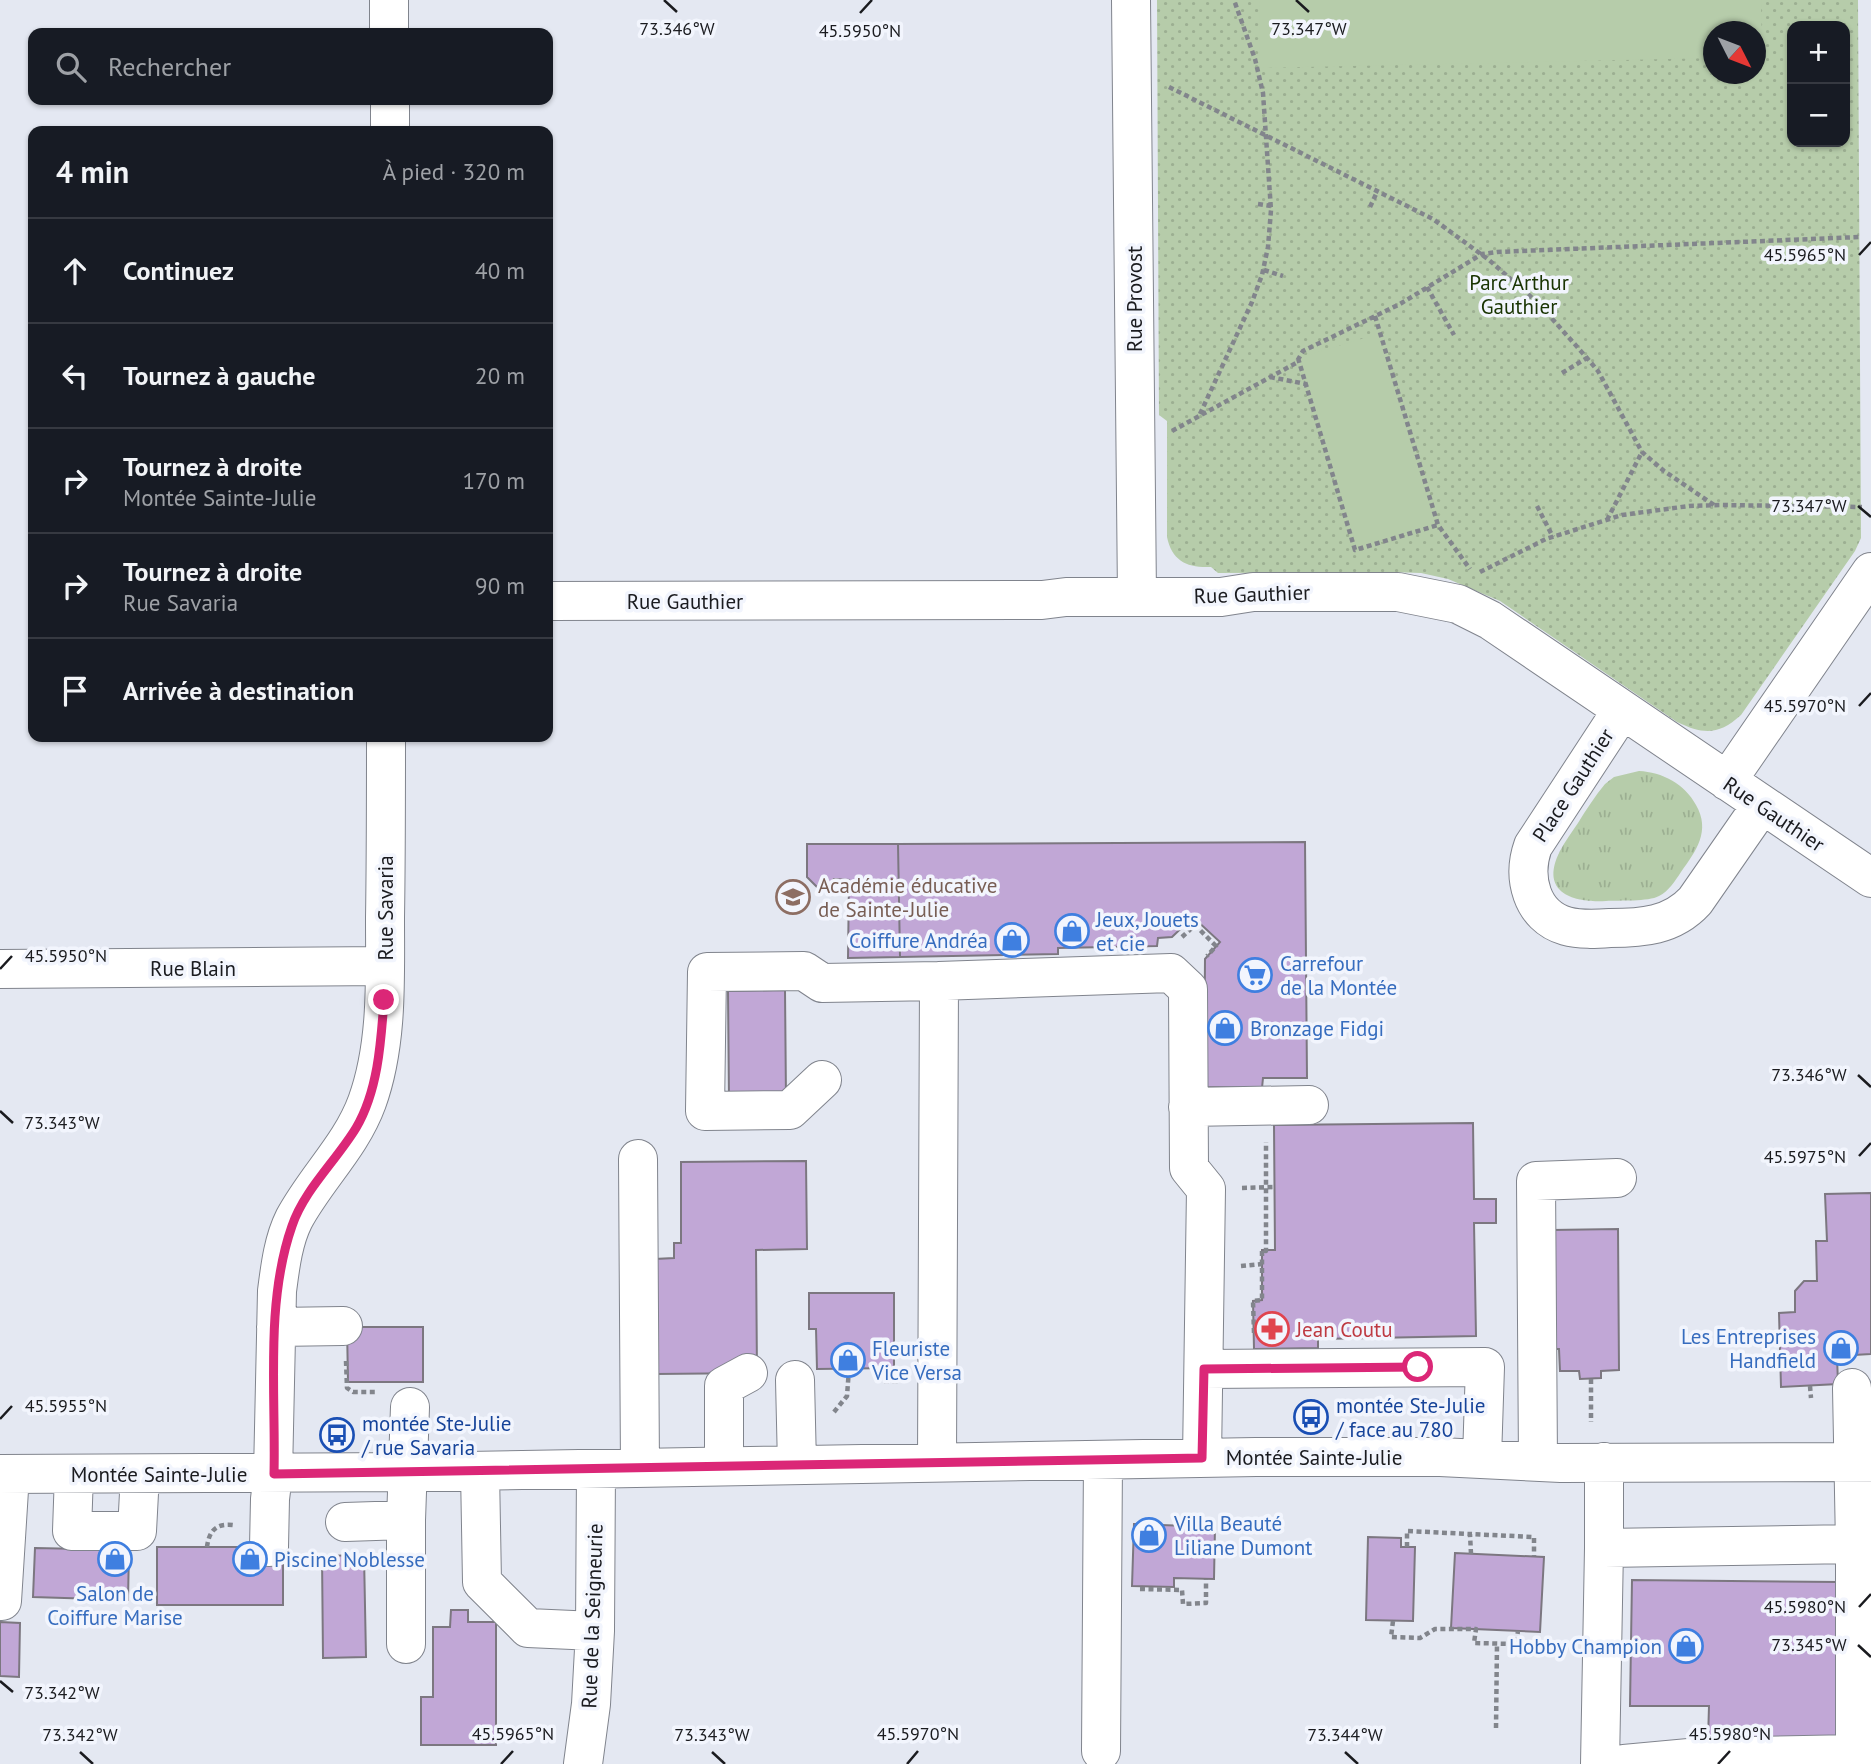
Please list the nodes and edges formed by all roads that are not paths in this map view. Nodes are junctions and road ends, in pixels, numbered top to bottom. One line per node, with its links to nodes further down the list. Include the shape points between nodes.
1 (389, 0): 3 (street)
2 (1131, 0): 7 (street, Rue Provost)
3 (389, 28)
4 (390, 105): 5 (street)
5 (390, 126)
6 (1871, 572): 11 (street)
7 (1137, 597): 8 (street, Rue Gauthier); 9 (street, Rue Gauthier, via 1374,591 1440,599 1490,620)
8 (553, 601)
9 (1622, 710): 11 (street, Rue Gauthier); 12 (street, Place Gauthier, via 1533,846 1527,876 1546,916 1570,927 1593,929 1668,922 1695,901)
10 (386, 742): 14 (street, Rue Savaria)
11 (1727, 781): 12 (street, Rue Gauthier)
12 (1761, 806): 13 (street, Rue Gauthier)
13 (1871, 878)
14 (385, 966): 15 (street, Rue Blain); 22 (street, Rue Savaria, via 381,1035 368,1101 357,1126 293,1222 280,1267)
15 (0, 969)
16 (939, 981): 17 (street, via 822,984 804,971 707,972 705,1111 790,1110); 19 (street, via 1171,973 1188,989); 32 (street)
17 (822, 1080)
18 (1309, 1105): 19 (street)
19 (1188, 1107): 24 (street, via 1189,1168 1206,1189)
20 (638, 1159): 38 (street)
21 (1617, 1178): 33 (street, via 1536,1181)
22 (275, 1327): 23 (street); 45 (street, Rue Savaria)
23 (344, 1338)
24 (1204, 1369): 29 (street); 30 (street, via 1485,1367)
25 (748, 1373): 37 (street, via 723,1386)
26 (795, 1380): 36 (street)
27 (1852, 1388): 35 (street)
28 (394, 1400): 41 (street)
29 (1202, 1458): 30 (street, Montée Sainte-Julie); 31 (street, Montée Sainte-Julie)
30 (1482, 1458): 33 (street, Montée Sainte-Julie)
31 (1103, 1460): 32 (street, Montée Sainte-Julie); 54 (street)
32 (937, 1462): 36 (street, Montée Sainte-Julie)
33 (1538, 1462): 34 (street, Montée Sainte-Julie)
34 (1604, 1462): 35 (street, Montée Sainte-Julie); 50 (street)
35 (1862, 1462): 49 (street)
36 (797, 1465): 37 (street, Montée Sainte-Julie)
37 (724, 1466): 38 (street, Montée Sainte-Julie)
38 (640, 1468): 39 (street, Montée Sainte-Julie)
39 (596, 1469): 40 (street, Montée Sainte-Julie); 52 (street, Rue de la Seigneurie)
40 (480, 1471): 41 (street, Montée Sainte-Julie); 52 (street, via 482,1582 528,1628)
41 (409, 1472): 45 (street, Montée Sainte-Julie); 46 (street)
42 (5, 1474): 43 (street, Montée Sainte-Julie); 51 (street)
43 (74, 1474): 44 (street, Montée Sainte-Julie); 44 (street, via 72,1531 137,1531)
44 (140, 1474): 45 (street, Montée Sainte-Julie)
45 (274, 1474): 48 (street, Rue Savaria, via 270,1500)
46 (406, 1520): 47 (street); 53 (street)
47 (345, 1522)
48 (255, 1536)
49 (1854, 1544): 50 (street); 57 (street, via 1855,1754 1700,1757)
50 (1604, 1548): 56 (street)
51 (1, 1608)
52 (595, 1631): 55 (street, Rue de la Seigneurie)
53 (406, 1644)
54 (1101, 1751)
55 (583, 1764)
56 (1600, 1764)
57 (1624, 1764)

